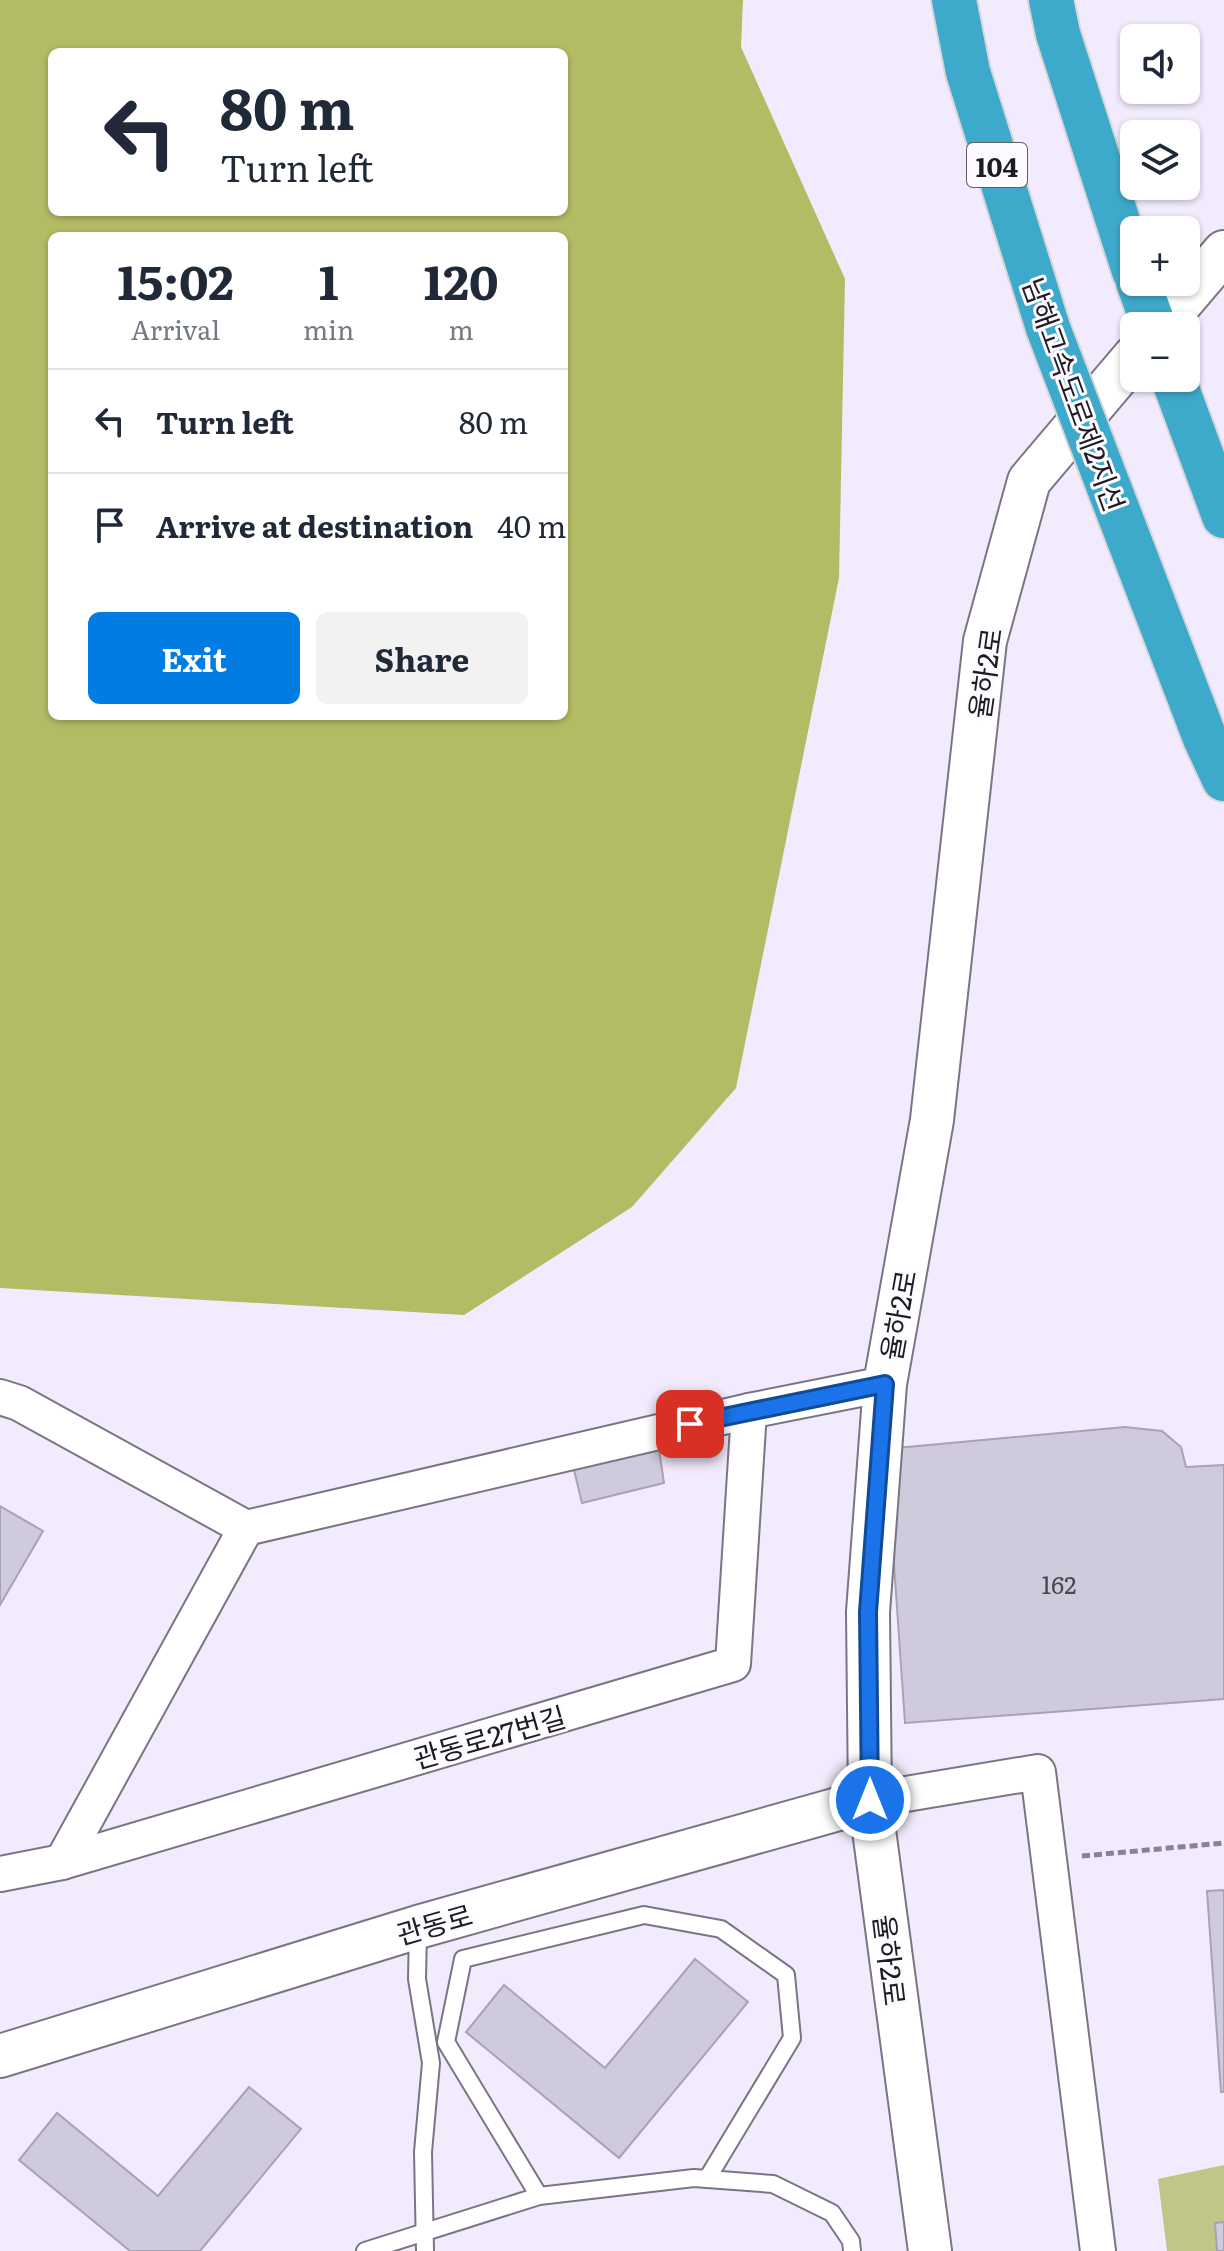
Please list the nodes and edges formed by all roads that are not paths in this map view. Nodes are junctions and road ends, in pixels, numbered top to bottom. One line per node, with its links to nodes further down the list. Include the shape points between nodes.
1 (954, 0): 9 (highway, 남해고속도로제2지선 / 104, bridge, via 968,72 1048,328)
2 (1051, 0): 3 (highway)
3 (1120, 227)
4 (1224, 252): 5 (street)
5 (1173, 312)
6 (1120, 374): 10 (street, 율하2로, via 1029,481 985,641 932,1120)
7 (1178, 393): 8 (highway)
8 (1224, 516)
9 (1224, 779)
10 (885, 1384): 12 (street); 14 (street, 율하2로, via 868,1612)
11 (0, 1397): 13 (street)
12 (749, 1411): 13 (street); 15 (street, 관동로27번길, via 733,1664)
13 (246, 1528): 15 (street)
14 (870, 1800): 17 (street, 관동로); 25 (street, 율하2로); 26 (street, via 1038,1772)
15 (62, 1862): 16 (street, 관동로27번길)
16 (0, 1874)
17 (418, 1927): 18 (street, 관동로); 21 (lane, via 417,1979 431,2063)
18 (0, 2056)
19 (707, 2179): 20 (lane); 20 (lane, via 792,2038 786,1975 721,1929 644,1915 463,1959 446,2042); 24 (lane, via 773,2184 832,2213)
20 (539, 2196): 21 (lane)
21 (423, 2233): 22 (lane); 23 (lane)
22 (365, 2251)
23 (425, 2251)
24 (852, 2251)
25 (930, 2251)
26 (1098, 2251)

